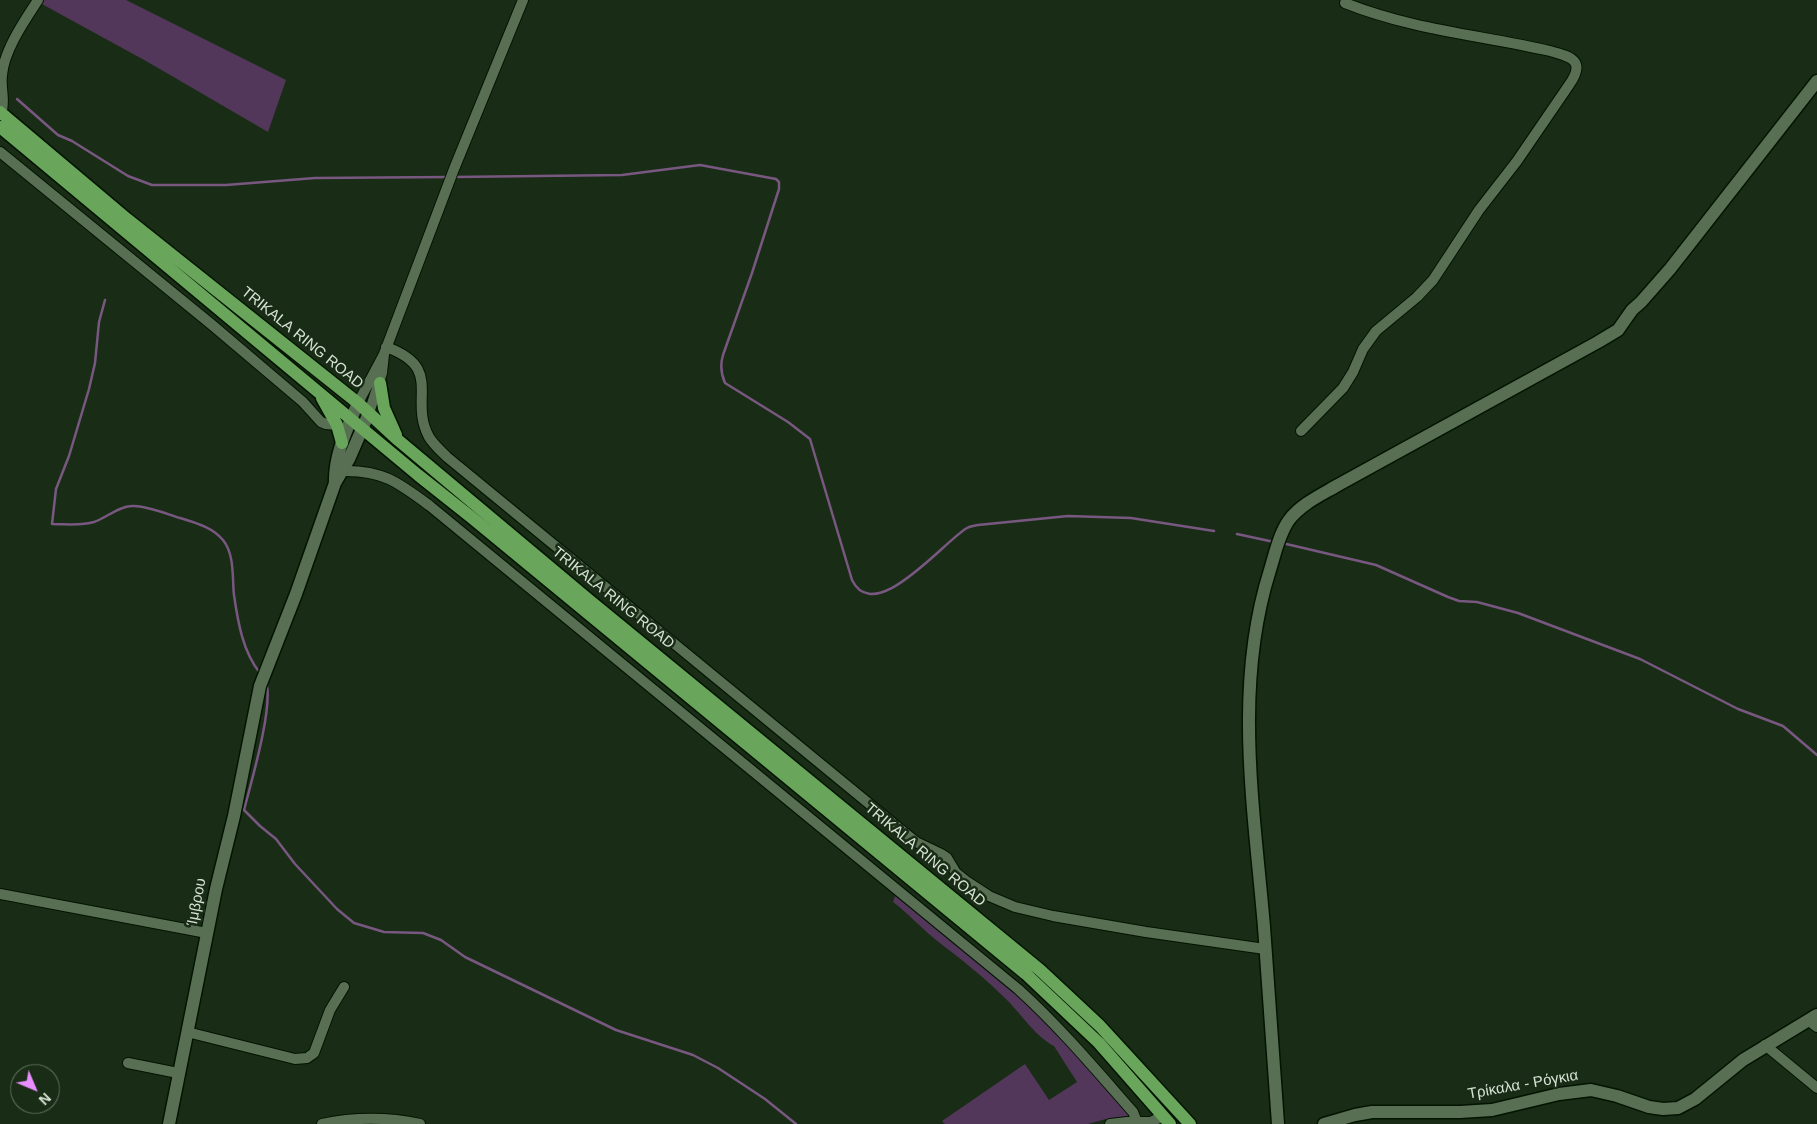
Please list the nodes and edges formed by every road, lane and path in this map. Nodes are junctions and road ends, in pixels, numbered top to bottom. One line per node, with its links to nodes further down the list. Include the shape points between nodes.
1 (38, 0): 5 (street, via 16,37 2,72 5,105)
2 (523, 0): 8 (street)
3 (1345, 3): 16 (street, via 1410,24 1550,51 1570,58 1577,68 1574,78 1479,210 1439,272 1418,297 1376,331 1343,388)
4 (1817, 81): 23 (street, via 1670,270 1632,310 1618,330 1318,496 1293,516 1283,533 1265,586 1255,633 1248,720 1249,773)
5 (1, 113): 11 (main road, TRIKALA RING ROAD)
6 (0, 127): 10 (main road, TRIKALA RING ROAD)
7 (0, 152): 14 (street, via 189,305 321,422)
8 (385, 350): 9 (street); 11 (street); 23 (street, via 400,352 414,362 422,382 422,408 428,436 447,457 894,826 947,858 956,873 966,881 1006,904 1032,912)
9 (380, 382): 12 (street); 17 (main road, via 383,404)
10 (318, 392): 13 (main road, TRIKALA RING ROAD); 14 (main road)
11 (358, 403): 12 (main road, TRIKALA RING ROAD); 13 (street)
12 (369, 413): 15 (street); 17 (main road, TRIKALA RING ROAD)
13 (351, 419): 15 (main road, TRIKALA RING ROAD); 18 (street)
14 (337, 425): 18 (main road)
15 (362, 430): 19 (street); 31 (main road, TRIKALA RING ROAD, via 1026,974 1099,1043)
16 (1301, 431)
17 (398, 440): 37 (main road, TRIKALA RING ROAD, via 1040,970 1100,1026)
18 (342, 443): 20 (street, via 334,469)
19 (343, 471): 20 (street); 32 (street, via 372,473 406,489 635,673 1018,989 1083,1054 1133,1112)
20 (335, 483): 22 (street, Ίμβρου, via 260,686)
21 (0, 894): 22 (street)
22 (208, 933): 26 (street, Ίμβρου)
23 (1265, 949): 38 (street)
24 (344, 987): 26 (street, via 330,1010 314,1053 307,1058 294,1059)
25 (1814, 1021): 27 (street, Τρίκαλα - Ρόγκια)
26 (187, 1032): 29 (street, Ίμβρου)
27 (1765, 1045): 30 (street); 39 (street, Τρίκαλα - Ρόγκια, via 1695,1099 1671,1109 1649,1107 1591,1090 1492,1110 1372,1112)
28 (128, 1063): 29 (street)
29 (178, 1073): 33 (street, Ίμβρου)
30 (1817, 1088)
31 (1167, 1121): 32 (street)
32 (1137, 1122): 36 (street)
33 (169, 1124)
34 (322, 1124): 35 (street, via 356,1119)
35 (420, 1124)
36 (1110, 1124)
37 (1190, 1124)
38 (1278, 1124)
39 (1324, 1124)

